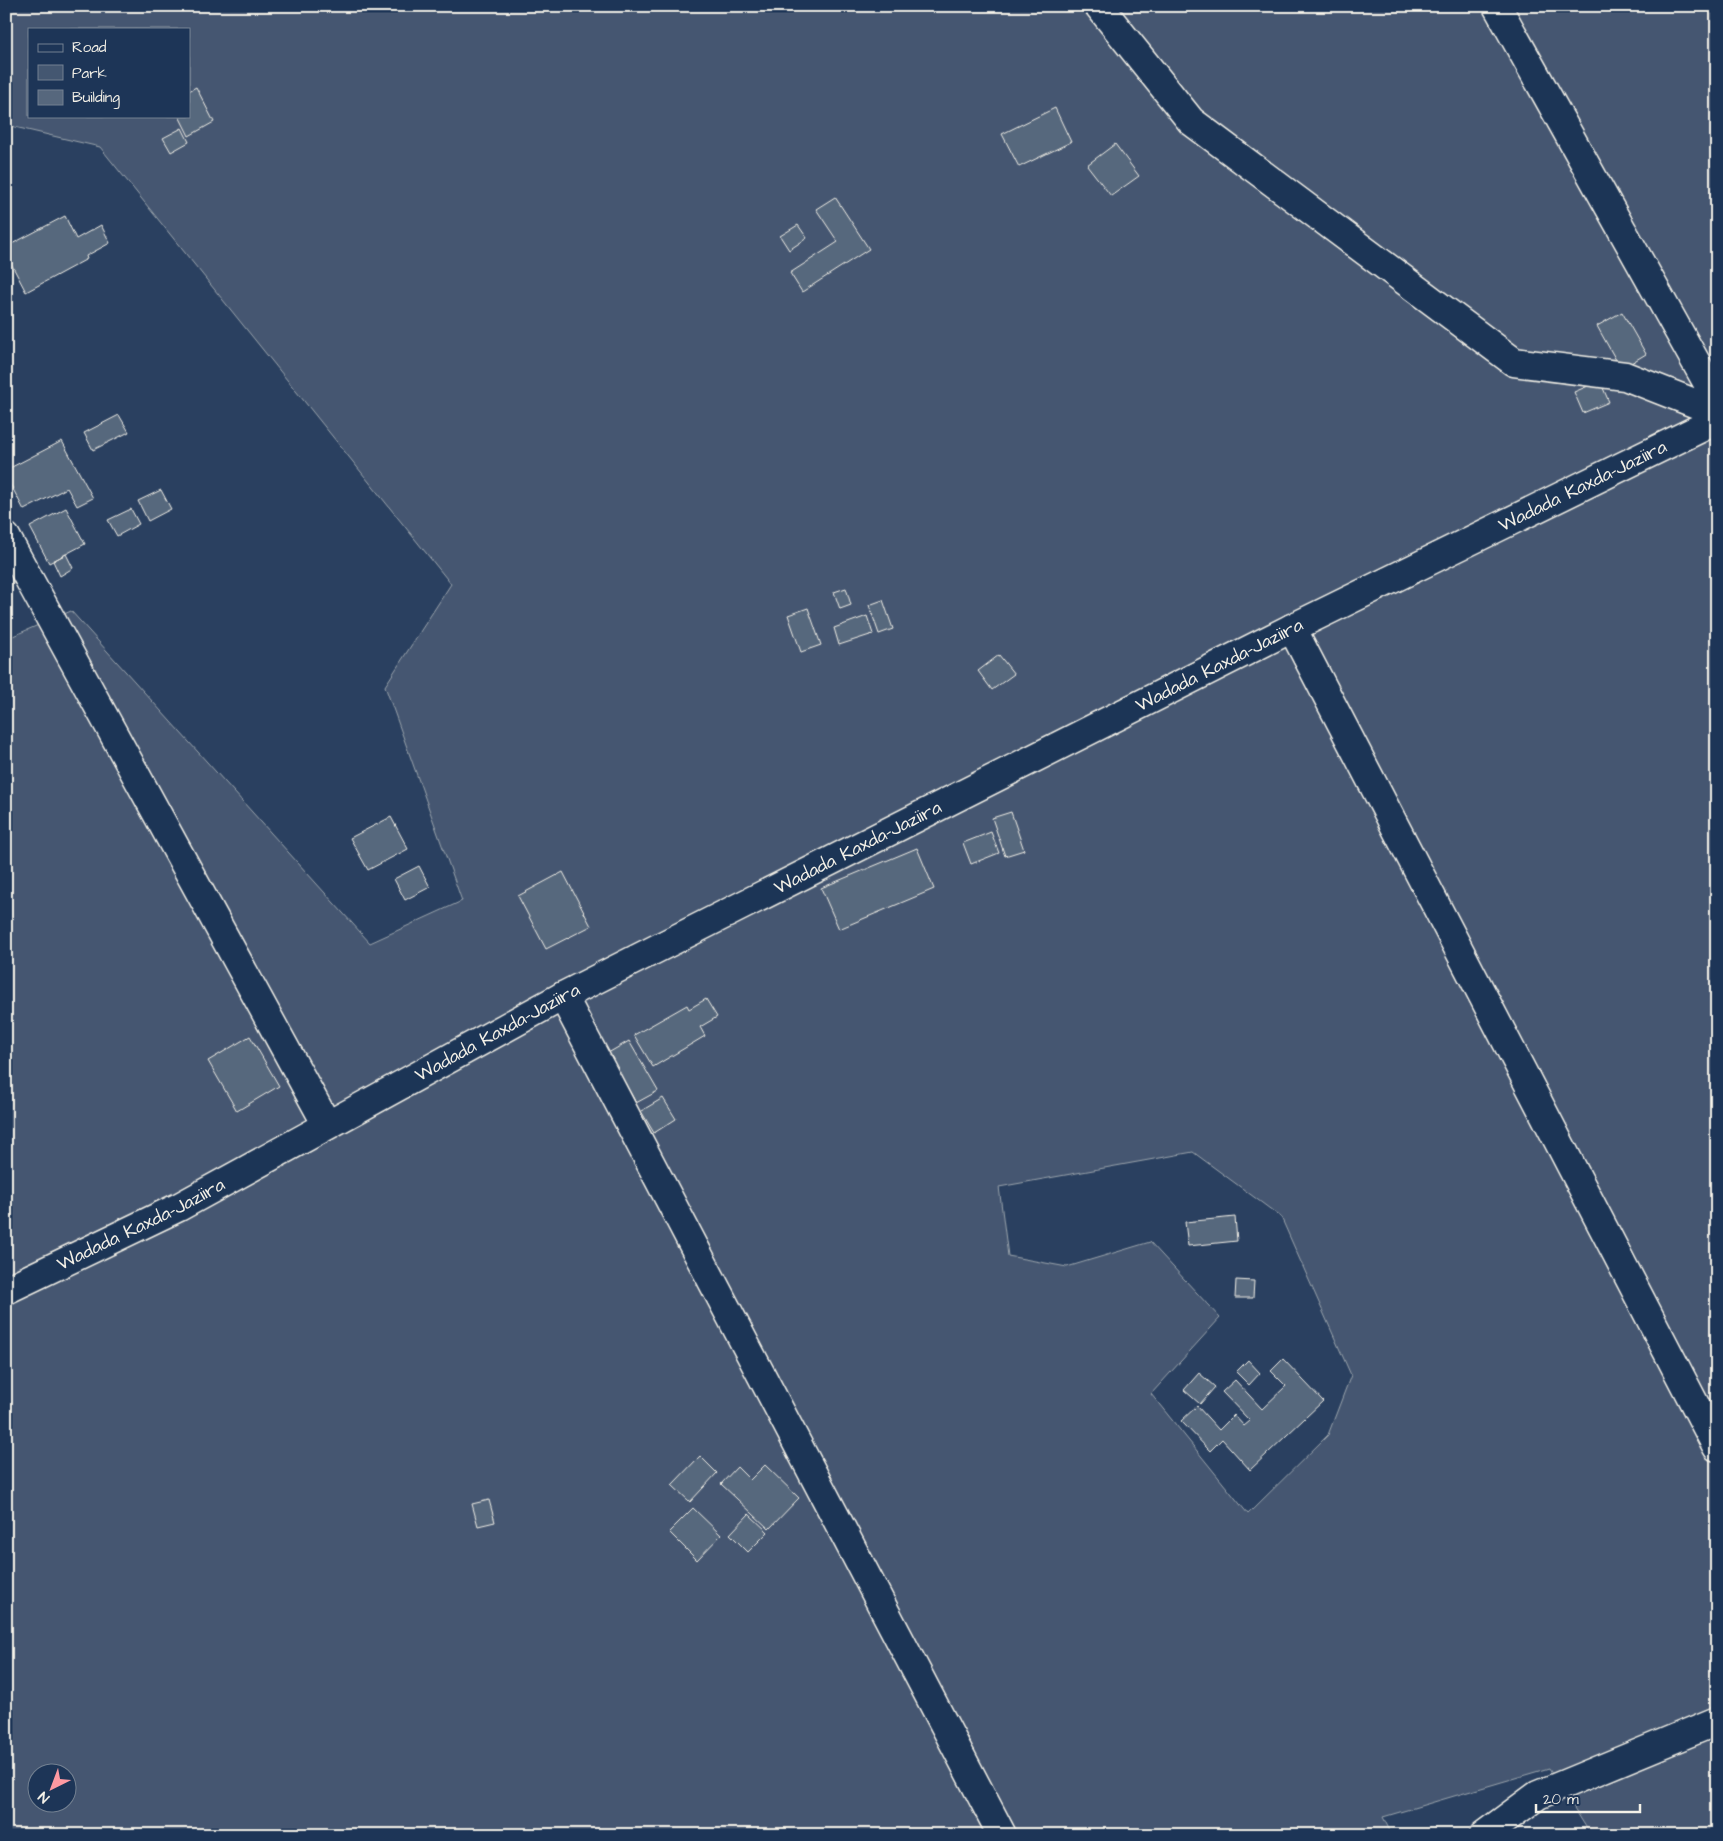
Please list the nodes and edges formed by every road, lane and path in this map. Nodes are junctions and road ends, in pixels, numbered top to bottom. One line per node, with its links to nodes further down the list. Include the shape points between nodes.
1 (1099, 6): 4 (street, via 1191,120 1514,362 1625,376)
2 (1497, 6): 3 (street)
3 (1717, 400)
4 (1717, 412)
5 (1717, 420): 7 (street, Wadada Kaxda-Jaziira)
6 (6, 537): 9 (street)
7 (1292, 628): 8 (street, Wadada Kaxda-Jaziira); 11 (street)
8 (563, 996): 9 (street, Wadada Kaxda-Jaziira); 13 (street)
9 (328, 1125): 10 (street, Wadada Kaxda-Jaziira, via 178,1207)
10 (6, 1290)
11 (1717, 1448)
12 (1717, 1721): 14 (street, via 1538,1794)
13 (1002, 1835)
14 (1484, 1835)

